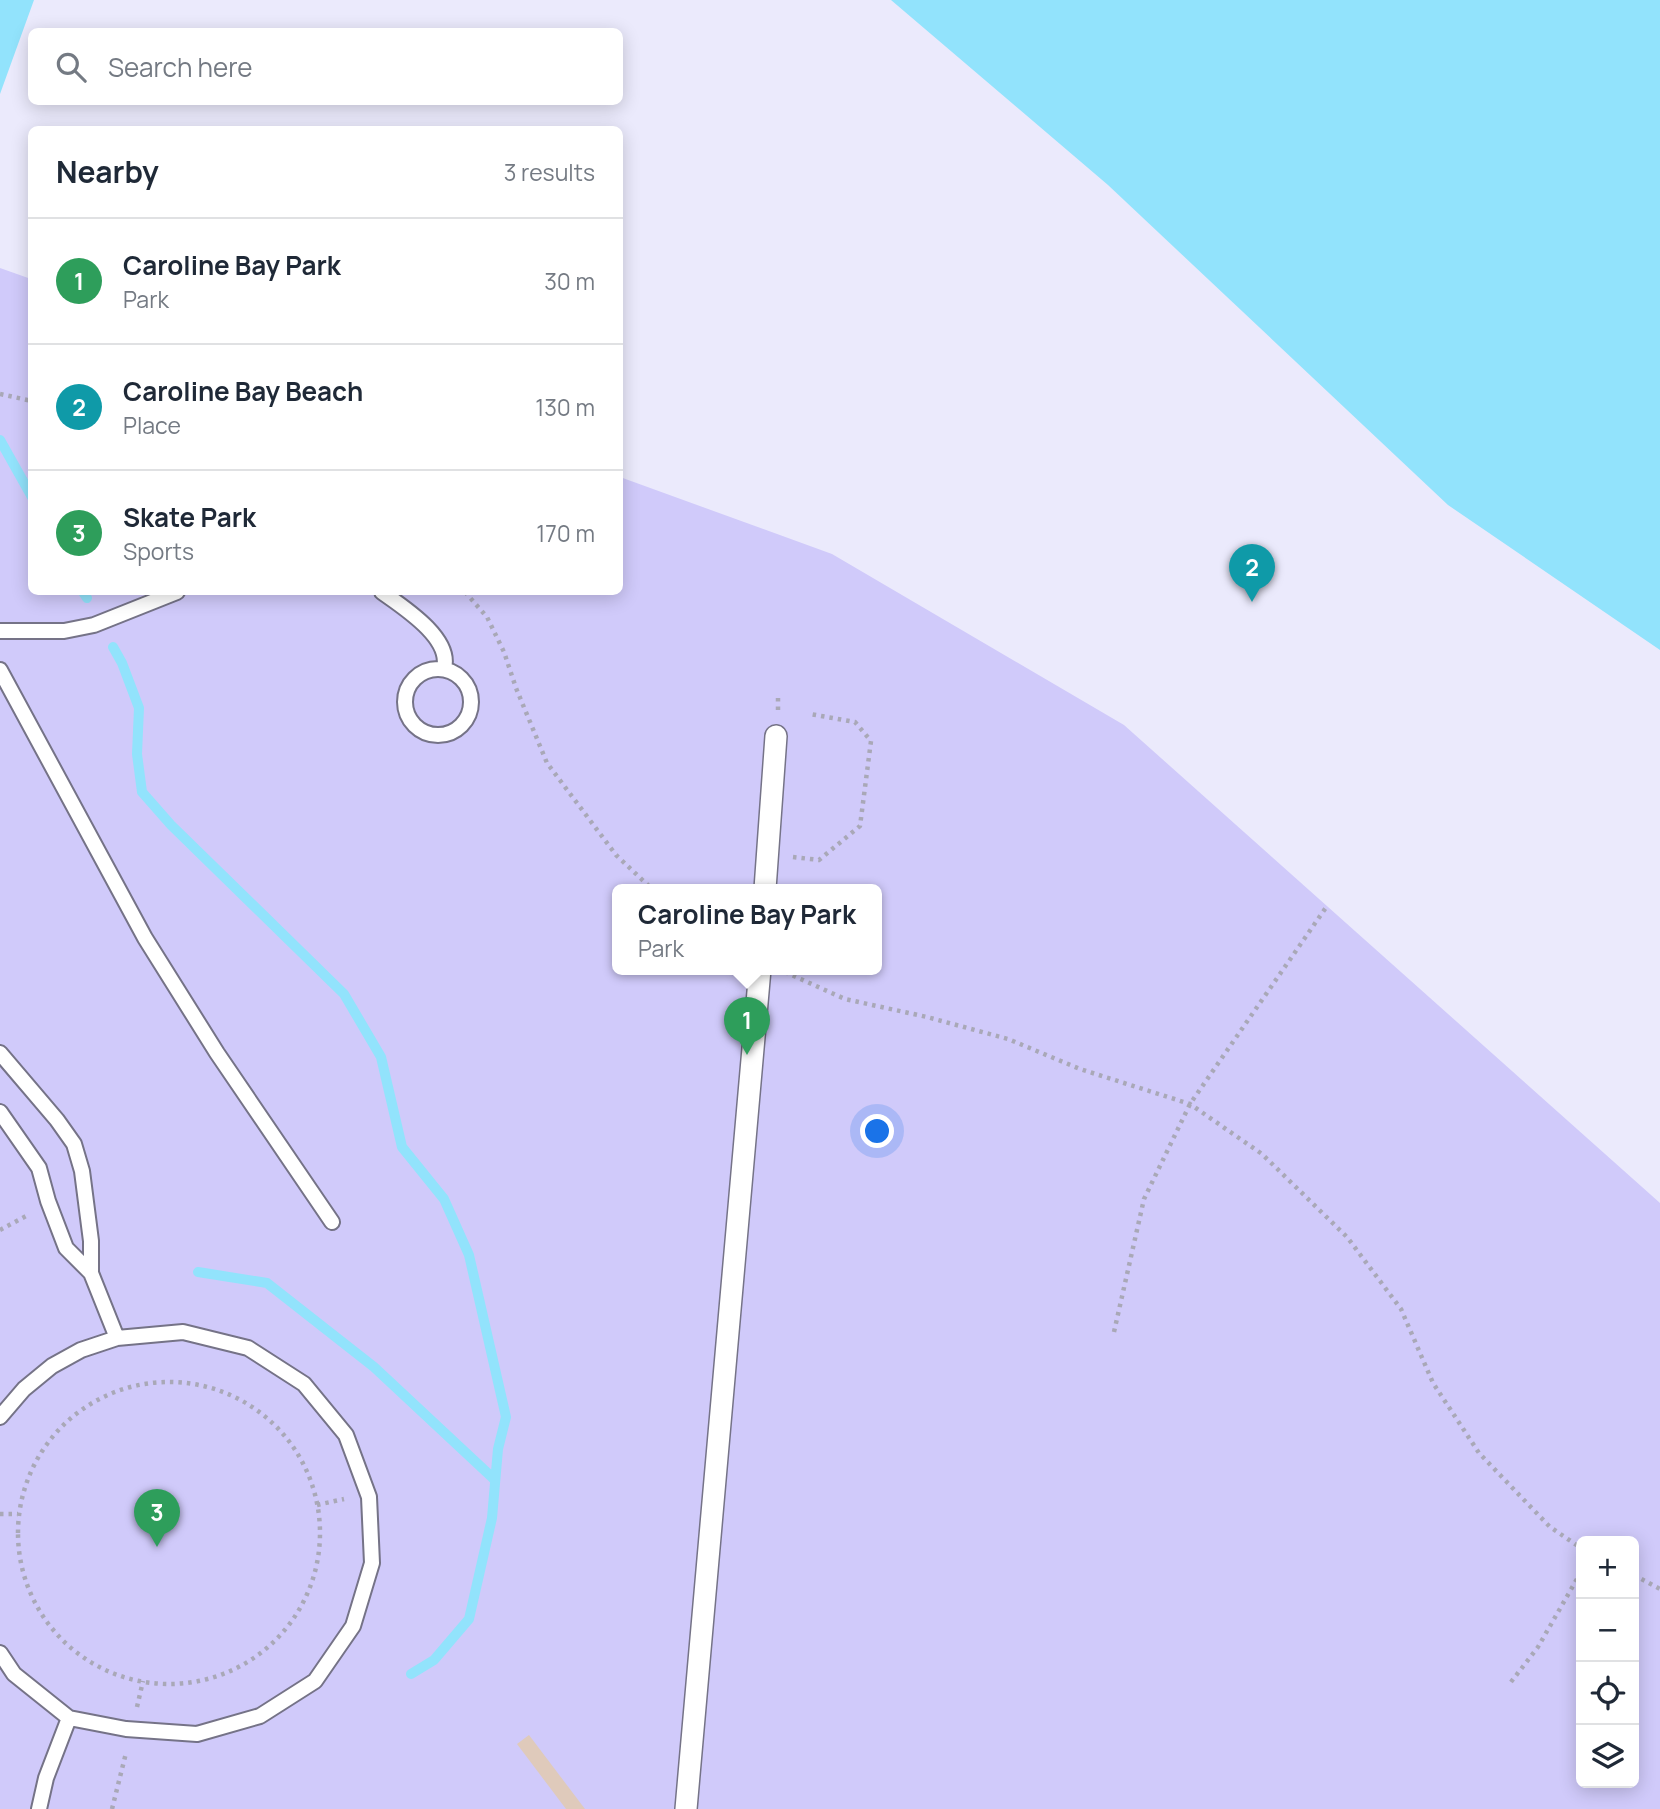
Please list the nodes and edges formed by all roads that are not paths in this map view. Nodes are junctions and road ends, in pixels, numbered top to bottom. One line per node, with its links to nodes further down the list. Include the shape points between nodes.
1 (169, 595): 3 (lane, via 93,625 64,631)
2 (386, 595): 4 (lane, via 429,629 443,651)
3 (0, 631)
4 (444, 668): 4 (lane, via 463,679 472,699 471,710 459,729 437,735 417,728 405,709 405,698 414,678)
5 (0, 670): 11 (lane, via 145,937)
6 (776, 736): 7 (street)
7 (765, 884)
8 (759, 975): 18 (street)
9 (0, 1054): 12 (lane, via 74,1144 82,1171)
10 (0, 1112): 12 (lane, via 39,1168 66,1248)
11 (332, 1222)
12 (91, 1273): 13 (lane)
13 (117, 1338): 14 (lane, via 52,1366); 16 (lane, via 183,1332 248,1348 304,1384 346,1435 369,1497 372,1563 353,1626 315,1681 260,1716 197,1734 126,1729)
14 (0, 1417)
15 (0, 1653): 16 (lane, via 14,1674)
16 (69, 1718): 17 (lane)
17 (39, 1809)
18 (686, 1809)

